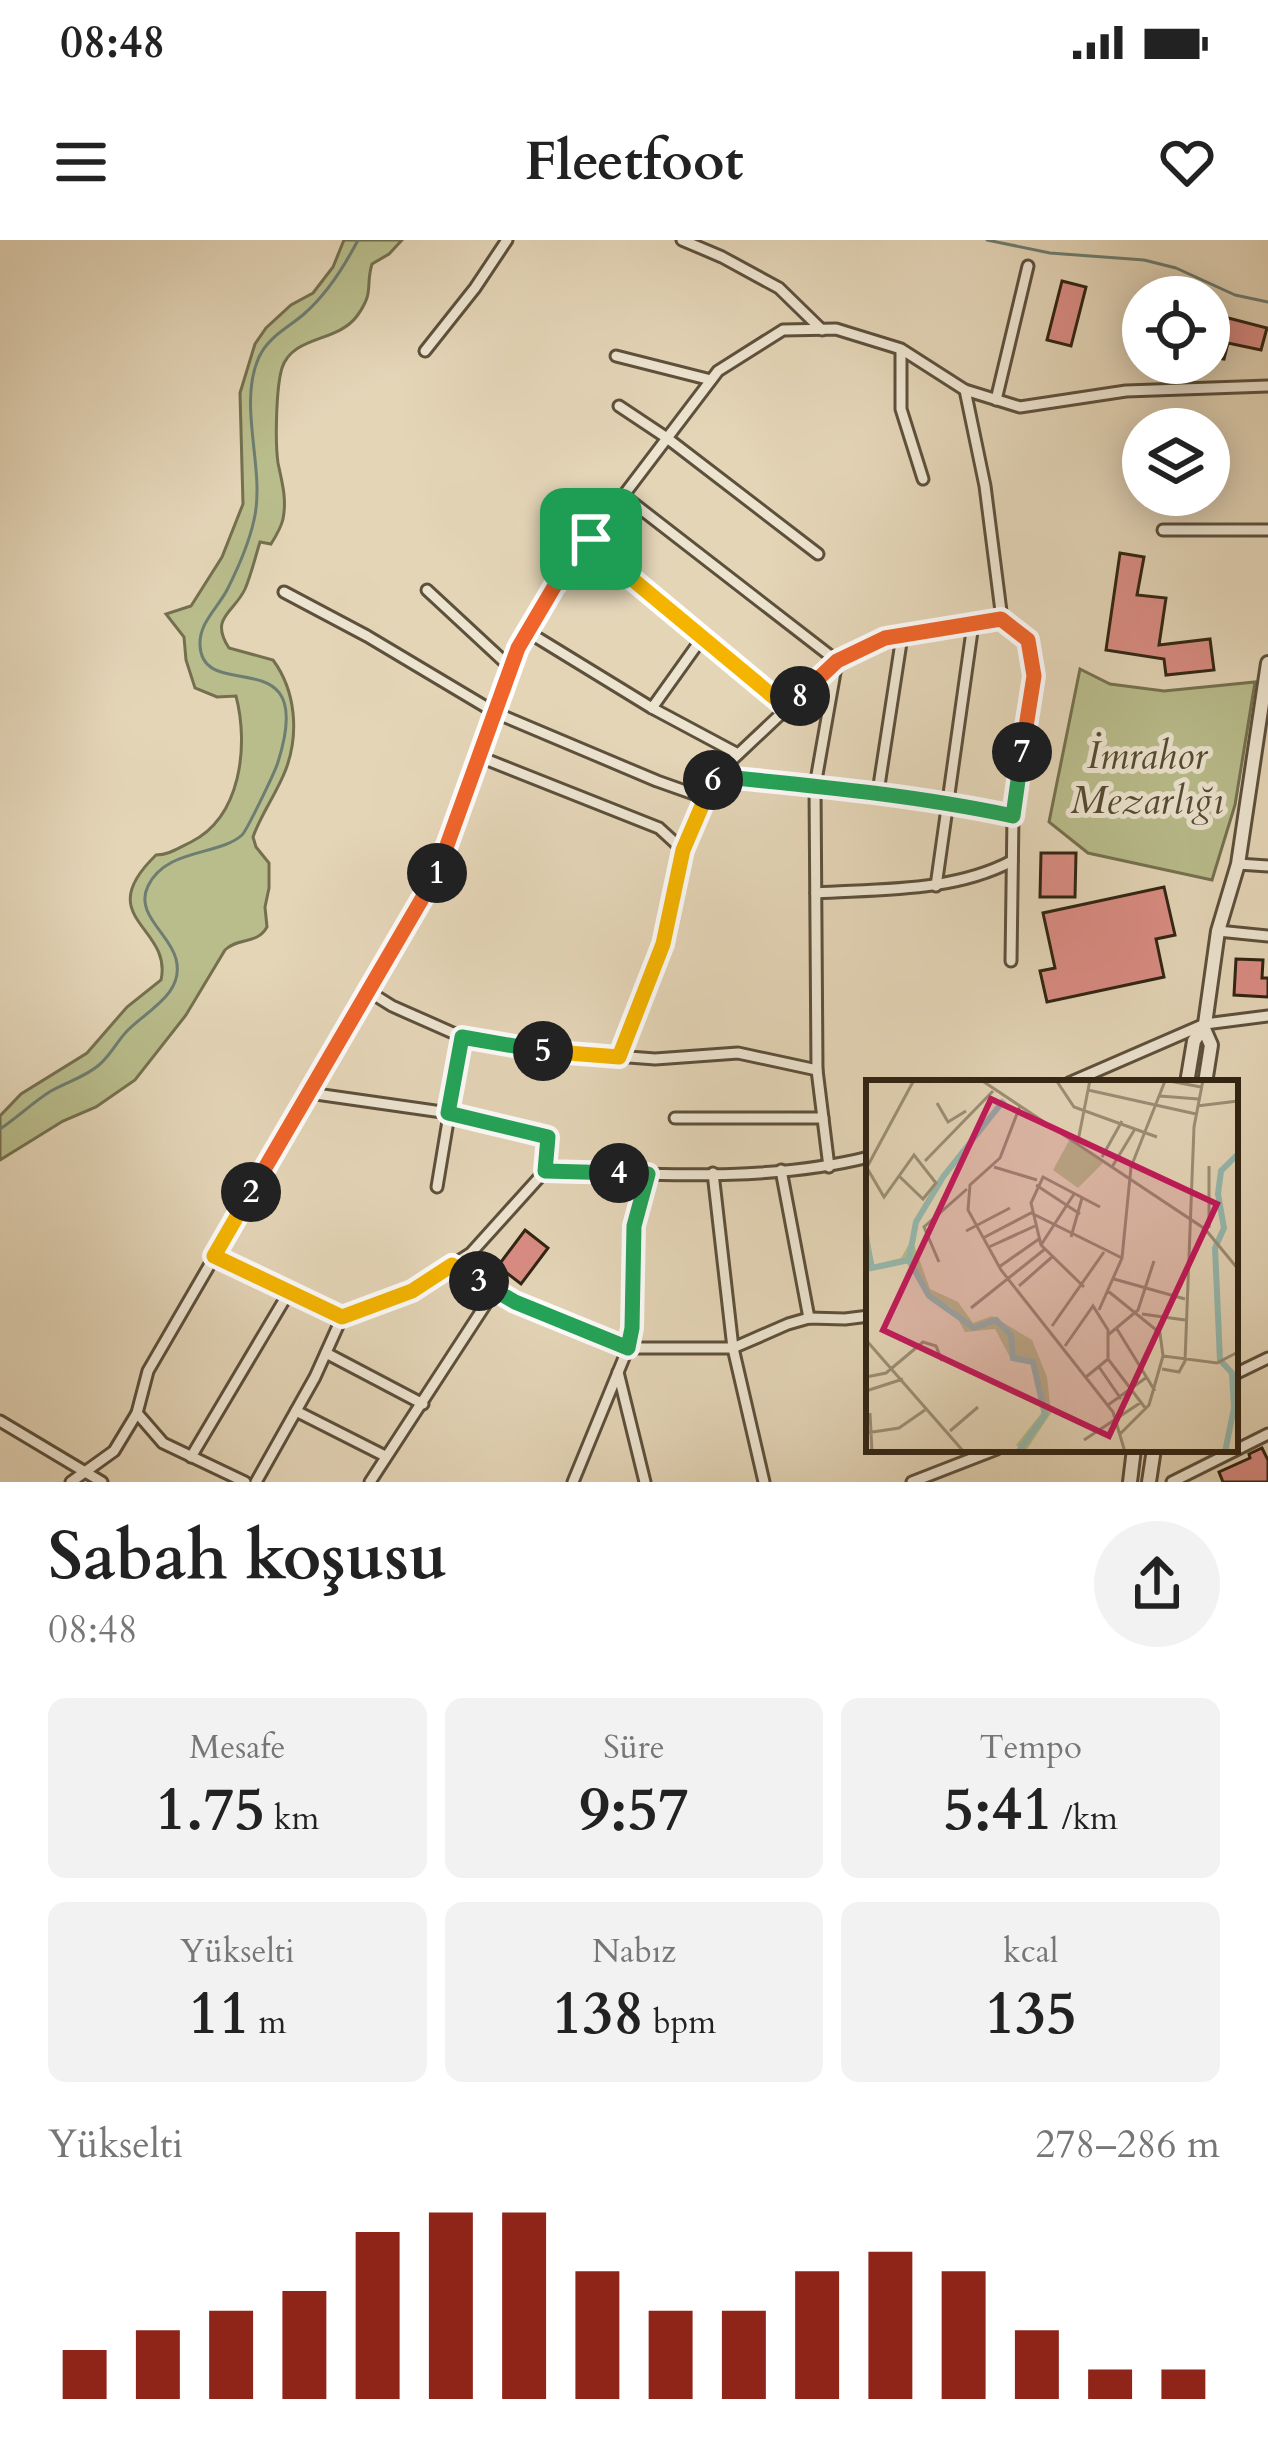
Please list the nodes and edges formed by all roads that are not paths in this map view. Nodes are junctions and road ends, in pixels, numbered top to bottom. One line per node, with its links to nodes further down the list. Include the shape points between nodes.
1 (507, 240): 6 (street)
2 (682, 240): 4 (street, via 779,288)
3 (1028, 266): 11 (street)
4 (822, 330): 5 (street); 8 (street, via 783,330)
5 (901, 349): 10 (street); 14 (street, via 901,409)
6 (424, 351)
7 (616, 356): 8 (street)
8 (711, 380): 13 (street)
9 (1268, 386): 11 (street, via 1126,391 1020,407)
10 (965, 390): 11 (street); 22 (street)
11 (996, 400)
12 (619, 406): 13 (street)
13 (667, 438): 15 (street); 19 (street)
14 (923, 479)
15 (624, 496): 18 (street); 27 (street)
16 (1163, 530): 17 (street)
17 (1268, 530)
18 (591, 539): 24 (street); 26 (street)
19 (818, 554)
20 (427, 590): 29 (street)
21 (284, 592): 32 (street)
22 (1001, 619): 23 (street); 41 (street, via 1028,640 1034,676)
23 (973, 623): 25 (street); 40 (street)
24 (528, 632): 29 (street); 30 (street)
25 (902, 636): 27 (street); 38 (street)
26 (702, 638): 30 (street); 31 (street)
27 (837, 661): 31 (street); 37 (street)
28 (1268, 663): 33 (street)
29 (511, 668): 32 (street)
30 (652, 708): 34 (street)
31 (787, 708): 34 (street)
32 (496, 713): 35 (street); 39 (street)
33 (1265, 718): 44 (street)
34 (738, 754): 36 (street)
35 (480, 757): 42 (street, via 658,828); 51 (street, via 443,863)
36 (715, 776): 37 (street); 39 (street)
37 (814, 786): 38 (street); 47 (street)
38 (878, 792): 40 (street)
39 (706, 798): 42 (street)
40 (946, 802): 41 (street); 46 (street)
41 (1013, 816): 43 (street)
42 (683, 850): 55 (street, via 663,944)
43 (1012, 861): 46 (street); 50 (street)
44 (1238, 864): 45 (street); 48 (street)
45 (1268, 866)
46 (936, 886): 47 (street)
47 (816, 893): 56 (street)
48 (1218, 931): 49 (street); 53 (street)
49 (1268, 936)
50 (1011, 961)
51 (368, 991): 54 (street); 60 (street)
52 (1268, 1016): 53 (street)
53 (1204, 1026): 57 (street); 58 (street); 59 (street, via 1211,1045)
54 (462, 1037): 55 (street); 61 (street)
55 (619, 1057): 56 (street, via 738,1054)
56 (817, 1070): 63 (street)
57 (1076, 1080)
58 (1188, 1080)
59 (1205, 1080)
60 (309, 1093): 61 (street); 71 (street)
61 (448, 1113): 67 (street, via 548,1137); 70 (street)
62 (675, 1118): 63 (street)
63 (823, 1118): 65 (street)
64 (866, 1158): 65 (street)
65 (830, 1167): 66 (street)
66 (781, 1170): 68 (street); 77 (street)
67 (545, 1171): 69 (street); 72 (street)
68 (713, 1173): 69 (street); 79 (street)
69 (648, 1174): 78 (street, via 634,1226)
70 (436, 1187)
71 (214, 1256): 74 (street); 86 (street, via 148,1371)
72 (452, 1265): 73 (street); 76 (street, via 412,1291)
73 (495, 1290): 78 (street); 84 (street)
74 (289, 1292): 76 (street); 95 (street)
75 (866, 1316): 77 (street)
76 (342, 1317): 80 (street)
77 (809, 1318): 79 (street)
78 (628, 1348): 79 (street); 82 (street)
79 (733, 1348): 104 (street)
80 (326, 1353): 84 (street); 85 (street)
81 (1268, 1358): 83 (street)
82 (618, 1372): 102 (street); 103 (street)
83 (1238, 1372)
84 (423, 1404): 94 (street)
85 (296, 1411): 94 (street); 100 (street)
86 (136, 1413): 95 (street, via 163,1443); 96 (street, via 114,1451)
87 (0, 1421): 96 (street)
88 (1268, 1434): 89 (street)
89 (1238, 1449)
90 (989, 1452): 105 (street)
91 (1134, 1452): 106 (street)
92 (1154, 1452): 107 (street)
93 (1232, 1452): 108 (street)
94 (385, 1456): 101 (street)
95 (191, 1457): 99 (street)
96 (85, 1472): 97 (street); 98 (street)
97 (71, 1482)
98 (102, 1482)
99 (245, 1482)
100 (256, 1482)
101 (370, 1482)
102 (573, 1482)
103 (645, 1482)
104 (764, 1482)
105 (912, 1482)
106 (1130, 1482)
107 (1149, 1482)
108 (1172, 1482)

